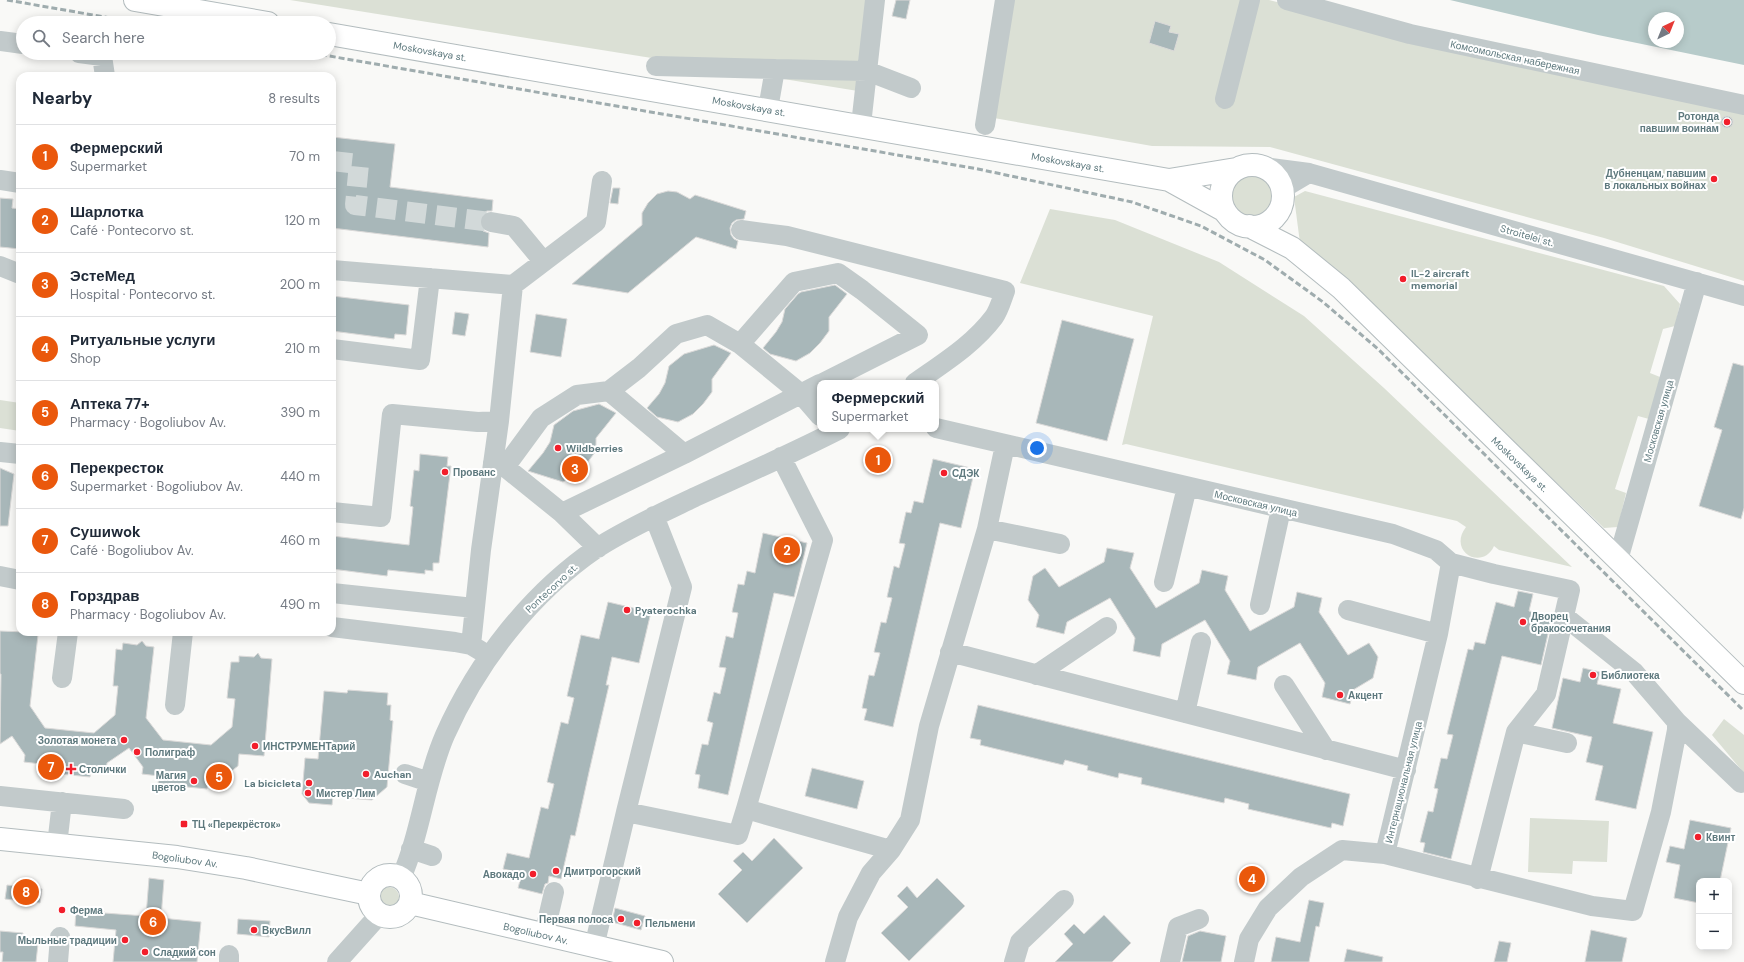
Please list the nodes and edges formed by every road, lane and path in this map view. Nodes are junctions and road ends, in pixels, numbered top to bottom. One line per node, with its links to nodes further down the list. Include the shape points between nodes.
1 (134, 0): 6 (main road)
2 (874, 0): 13 (street)
3 (1005, 0): 20 (street)
4 (1250, 0): 16 (street)
5 (1287, 0): 17 (street, Комсомольская набережная, via 1410,34)
6 (227, 16)
7 (336, 35): 18 (main road, Moskovskaya st.)
8 (0, 41): 9 (street)
9 (16, 43)
10 (103, 60): 14 (street)
11 (656, 66): 12 (street)
12 (775, 69): 13 (street); 18 (street)
13 (868, 71): 15 (street); 19 (street)
14 (104, 72)
15 (911, 88)
16 (1226, 99)
17 (1744, 105)
18 (768, 109): 19 (main road, Moskovskaya st.)
19 (861, 125): 25 (main road, Moskovskaya st.)
20 (985, 125)
21 (1264, 167): 22 (main road, via 1245,165); 23 (street, Stroitelei st.); 28 (main road, via 1279,180)
22 (1236, 169): 25 (main road); 29 (main road, via 1223,183 1221,192)
23 (1309, 173): 28 (street); 39 (street, Stroitelei st.)
24 (0, 180): 27 (street)
25 (1169, 180): 29 (main road)
26 (602, 181): 34 (street, via 596,222)
27 (16, 182)
28 (1281, 198): 31 (main road, via 1275,216 1259,226); 33 (main road)
29 (1225, 211): 31 (main road, via 1231,219)
30 (491, 222): 34 (street, via 514,226)
31 (1249, 226): 33 (main road, Moskovskaya st.)
32 (741, 230): 45 (street, via 787,236 1005,291 995,316 978,334 958,353)
33 (1292, 248): 67 (main road, Moskovskaya st., via 1341,288)
34 (543, 262): 40 (street)
35 (0, 266): 37 (street)
36 (336, 270): 38 (street)
37 (16, 272)
38 (430, 278): 40 (street); 43 (street, via 420,360)
39 (1697, 282): 41 (street, Stroitelei st.); 67 (street, Московская улица)
40 (512, 285): 50 (street)
41 (1744, 296)
42 (740, 344): 44 (street, via 794,282 838,274 918,335); 47 (street, via 707,325 676,334); 48 (street)
43 (336, 350)
44 (829, 380)
45 (919, 380)
46 (817, 386): 48 (street)
47 (609, 391): 56 (street); 58 (street, via 577,395 541,418)
48 (801, 394): 49 (street); 56 (street)
49 (817, 413)
50 (499, 421): 58 (street); 61 (street, via 478,422 392,414 381,517)
51 (939, 429): 53 (street, Московская улица)
52 (832, 432): 57 (street, Pontecorvo st.)
53 (1006, 445): 59 (street, Московская улица); 64 (street)
54 (0, 452): 55 (street)
55 (16, 454)
56 (684, 454): 62 (street)
57 (781, 457): 63 (street, Pontecorvo st.); 103 (street, via 823,540)
58 (499, 465): 62 (street); 74 (street)
59 (1187, 487): 60 (street, Московская улица); 71 (street)
60 (1282, 508): 68 (street, Московская улица, via 1393,534 1436,550); 73 (street)
61 (336, 512)
62 (562, 513): 66 (street)
63 (654, 516): 66 (street, Pontecorvo st.); 104 (street, via 682,587)
64 (987, 529): 65 (street); 84 (street)
65 (1060, 544)
66 (598, 548): 85 (street, Pontecorvo st., via 575,564 530,606)
67 (1618, 560): 88 (main road, Moskovskaya st.)
68 (1451, 563): 76 (street, Московская улица, via 1570,590); 79 (street, Интернациональная улица)
69 (0, 576): 70 (street)
70 (16, 579)
71 (1164, 582)
72 (336, 593): 74 (street)
73 (1260, 605)
74 (474, 608): 83 (street)
75 (1348, 610): 79 (street)
76 (1564, 616): 92 (street, via 1634,672); 93 (street, via 1546,694)
77 (1107, 626): 86 (street)
78 (336, 628): 83 (street)
79 (1438, 634): 96 (street, Интернациональная улица)
80 (67, 636): 87 (street)
81 (183, 636): 90 (street)
82 (1201, 642): 91 (street)
83 (471, 645): 85 (street)
84 (950, 652): 86 (street); 108 (street, via 929,726 910,820)
85 (490, 657): 98 (street, Pontecorvo st., via 469,688 445,735)
86 (1036, 675): 91 (street)
87 (62, 678)
88 (1744, 683)
89 (1284, 685): 95 (street)
90 (176, 705)
91 (1184, 713): 95 (street)
92 (1677, 722): 99 (street); 112 (street, via 1661,812 1633,910 1592,906)
93 (1516, 732): 94 (street); 112 (street)
94 (1567, 743)
95 (1326, 750): 96 (street)
96 (1406, 770): 109 (street, Интернациональная улица)
97 (405, 774): 98 (street)
98 (429, 782): 107 (street, Pontecorvo st.)
99 (1741, 783)
100 (0, 796): 101 (street)
101 (62, 802): 102 (street); 106 (street)
102 (124, 809)
103 (746, 809): 104 (street, via 738,835); 108 (street)
104 (626, 812): 121 (street)
105 (0, 839): 106 (main road, Bogoliubov Av.)
106 (57, 845): 114 (main road, Bogoliubov Av., via 184,858 246,868)
107 (411, 849): 110 (street); 111 (street, Pontecorvo st.)
108 (890, 850): 125 (street, via 871,873 848,917)
109 (1385, 854): 112 (street); 128 (street, Интернациональная улица, via 1342,850 1302,877 1268,908 1249,939)
110 (432, 856)
111 (400, 878): 114 (main road, via 387,875 380,877 375,881); 116 (main road, via 410,889)
112 (1478, 879)
113 (554, 892): 119 (street)
114 (369, 894): 117 (main road, via 371,906)
115 (1064, 900): 126 (street, via 1020,942)
116 (410, 904): 117 (main road, via 400,915 386,918); 119 (main road, Bogoliubov Av.)
117 (379, 915): 123 (street)
118 (1199, 919): 127 (street, via 1178,927)
119 (544, 935): 121 (main road, Bogoliubov Av.)
120 (60, 937): 122 (street)
121 (594, 947): 124 (main road, Bogoliubov Av.)
122 (58, 962)
123 (337, 962)
124 (662, 962)
125 (835, 962)
126 (1014, 962)
127 (1170, 962)
128 (1244, 962)

